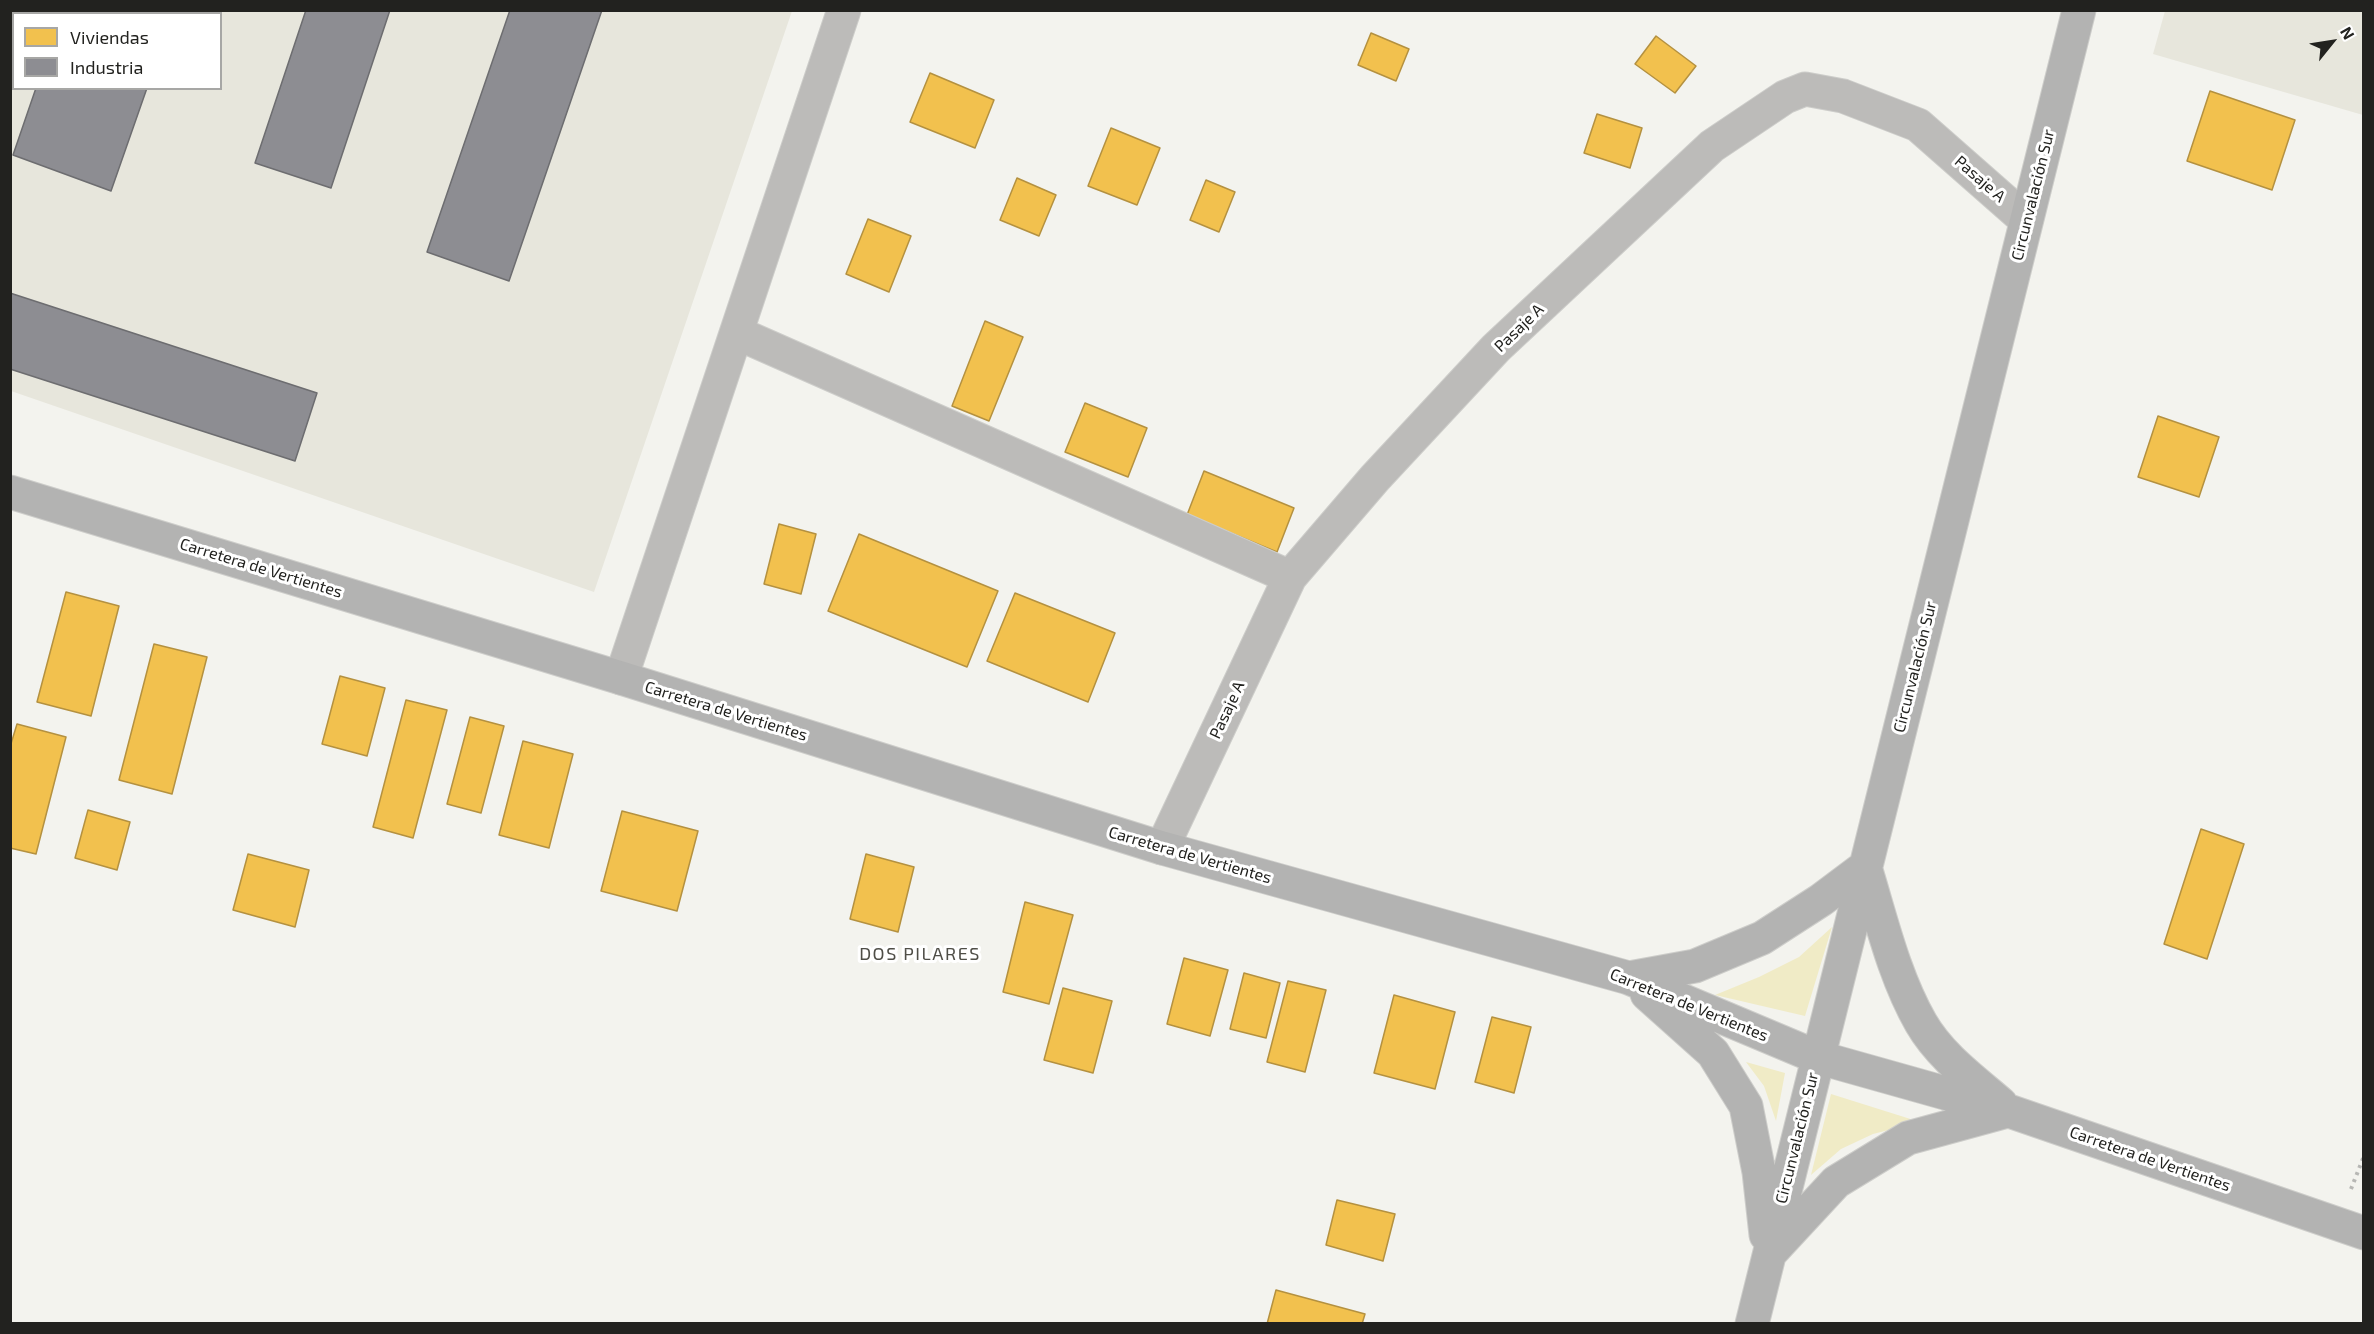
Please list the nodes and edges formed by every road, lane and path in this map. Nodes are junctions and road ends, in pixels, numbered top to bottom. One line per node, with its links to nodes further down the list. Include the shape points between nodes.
1 (844, 10): 4 (street)
2 (2079, 10): 3 (main road, Circunvalación Sur)
3 (2026, 220): 6 (street, Pasaje A, via 1918,126 1843,96 1804,89 1785,97 1712,146 1496,348); 9 (main road, Circunvalación Sur)
4 (737, 333): 6 (street); 7 (street)
5 (10, 492): 7 (main road, Carretera de Vertientes)
6 (1290, 577): 8 (street, Pasaje A)
7 (621, 678): 8 (main road, Carretera de Vertientes)
8 (1162, 848): 10 (main road, Carretera de Vertientes)
9 (1865, 867): 10 (main road, via 1762,938 1695,966); 11 (main road, Circunvalación Sur); 12 (main road, via 1891,951 1921,1023 1947,1058)
10 (1629, 978): 11 (main road, Carretera de Vertientes); 14 (main road, via 1713,1053 1746,1106)
11 (1817, 1057): 12 (main road, Carretera de Vertientes); 14 (main road, Circunvalación Sur)
12 (2009, 1111): 13 (main road, Carretera de Vertientes); 14 (main road, via 1908,1138 1836,1182)
13 (2364, 1233)
14 (1769, 1255): 15 (main road, Circunvalación Sur)
15 (1752, 1323)

